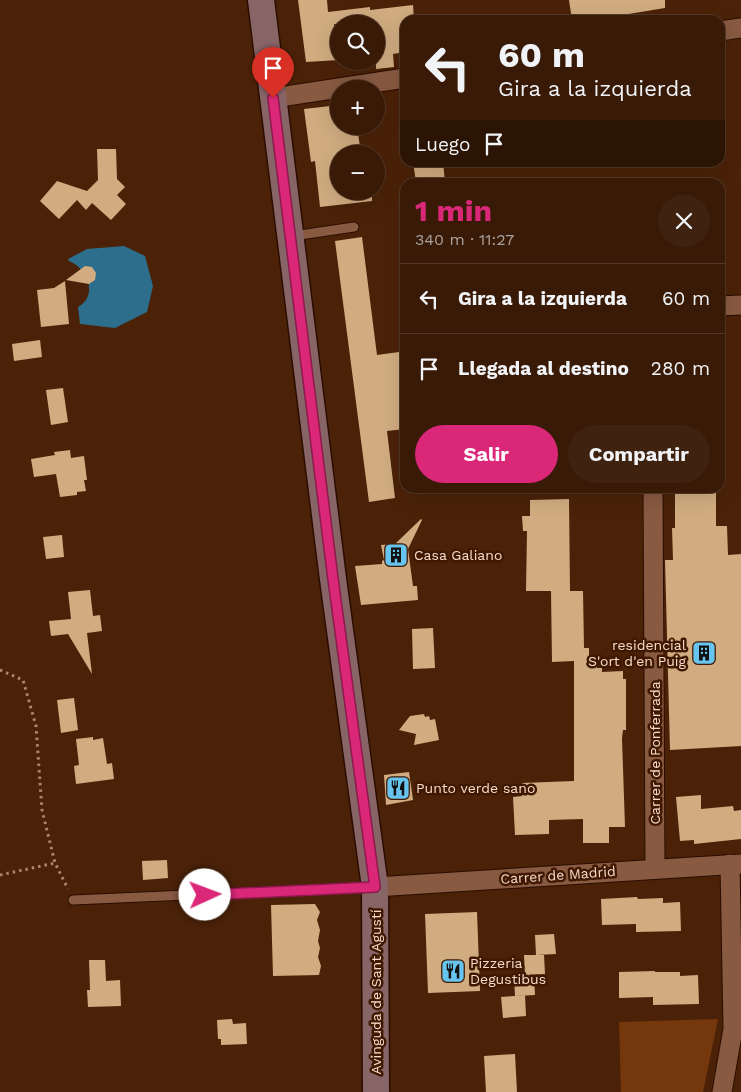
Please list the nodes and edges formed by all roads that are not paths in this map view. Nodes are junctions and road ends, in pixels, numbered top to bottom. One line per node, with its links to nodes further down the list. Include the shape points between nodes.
1 (261, 0): 5 (street, Avinguda de Sant Agustí)
2 (741, 28): 3 (street)
3 (725, 30)
4 (400, 79): 5 (street)
5 (273, 98): 7 (street, Avinguda de Sant Agustí)
6 (354, 227): 7 (lane)
7 (290, 236): 13 (street, Avinguda de Sant Agustí)
8 (741, 305): 9 (street)
9 (725, 306)
10 (653, 493): 12 (street, Carrer de Ponferrada)
11 (735, 864): 12 (street, Carrer de Madrid); 16 (street, via 733,1029)
12 (655, 869): 13 (street, Carrer de Madrid)
13 (375, 887): 14 (lane); 15 (street, Avinguda de Sant Agustí)
14 (73, 900)
15 (376, 1092)
16 (722, 1092)

